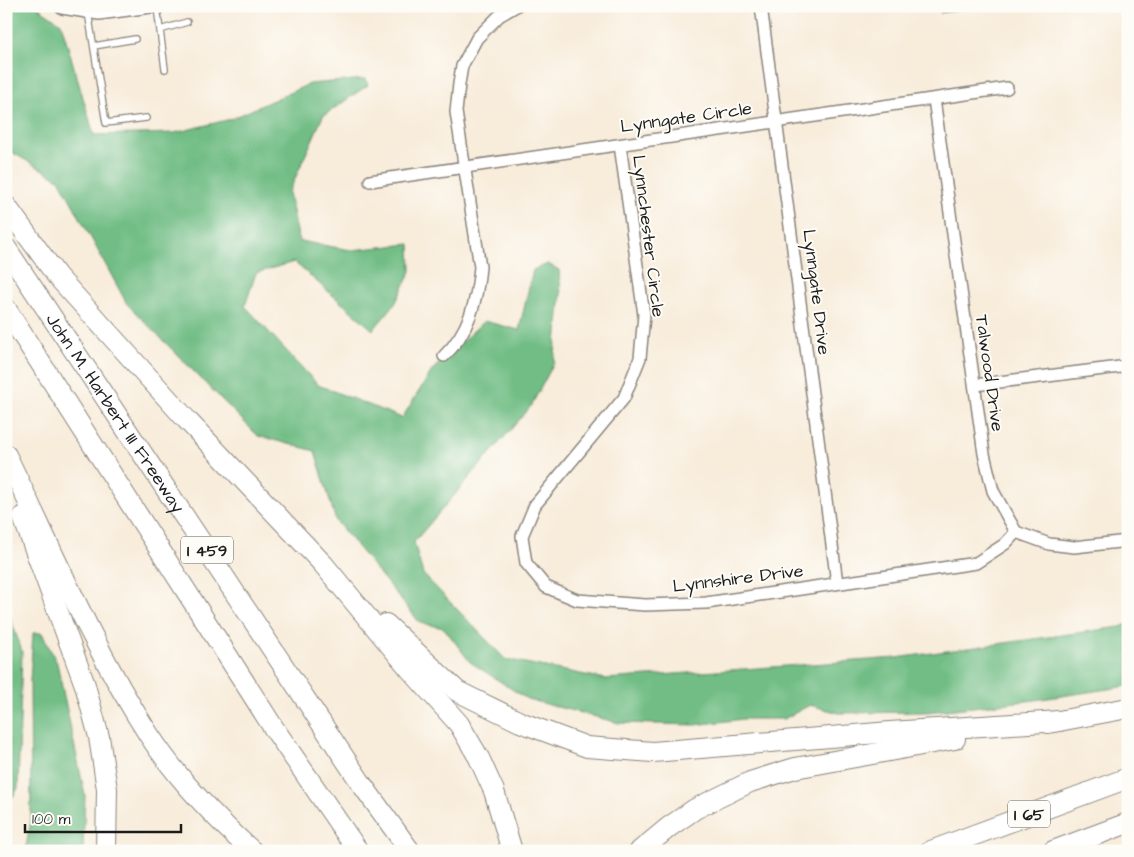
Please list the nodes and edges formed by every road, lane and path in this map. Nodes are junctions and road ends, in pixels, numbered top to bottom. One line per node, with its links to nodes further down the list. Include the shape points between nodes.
1 (59, 6): 5 (street)
2 (516, 6): 17 (street, via 499,16 477,38 462,66 456,112)
3 (761, 6): 15 (street, Lynngate Drive)
4 (157, 7): 6 (street, via 99,14); 8 (lane)
5 (73, 8): 6 (street)
6 (88, 12): 10 (lane)
7 (187, 22): 8 (lane)
8 (160, 30): 11 (lane)
9 (135, 40): 10 (lane)
10 (94, 46): 14 (lane, via 106,123)
11 (164, 69)
12 (1008, 88): 13 (street, Lynngate Circle)
13 (934, 99): 15 (street, Lynngate Circle); 24 (street, Talwood Drive)
14 (146, 118)
15 (777, 122): 16 (street, Lynngate Circle); 31 (street, Lynngate Drive)
16 (620, 145): 17 (street, Lynngate Circle); 27 (street, Lynnchester Circle, via 644,315 640,358 624,398)
17 (466, 167): 18 (street, Lynngate Circle); 22 (street, via 480,267 478,291 462,333)
18 (370, 181)
19 (6, 206): 30 (highway, via 57,276)
20 (6, 248): 40 (highway, John M. Harbert III Freeway / I 459, via 363,786)
21 (6, 309): 39 (highway, John M. Harbert III Freeway / I 459, via 272,727)
22 (444, 356)
23 (1128, 366): 24 (street)
24 (975, 385): 28 (street, Talwood Drive, via 984,454 993,491)
25 (6, 455): 38 (highway, via 87,626 140,721 195,794)
26 (6, 470): 37 (highway, via 93,712 107,790)
27 (535, 505): 31 (street, Lynnshire Drive, via 522,536 526,563 546,587 577,600 645,605 706,603)
28 (1016, 532): 29 (street, via 1050,544 1074,547); 31 (street, Lynnshire Drive, via 1005,544 976,563)
29 (1128, 542)
30 (322, 564): 33 (highway, via 457,690 520,722 587,747 653,752); 36 (highway, via 459,724 494,791)
31 (837, 583)
32 (1128, 708): 33 (highway)
33 (1059, 721): 41 (highway, via 795,768 725,793 669,827)
34 (1128, 778): 42 (highway, I 65)
35 (1128, 823): 43 (highway, I 65)
36 (511, 847)
37 (106, 851)
38 (252, 851)
39 (358, 851)
40 (410, 851)
41 (640, 851)
42 (931, 851)
43 (1053, 851)

